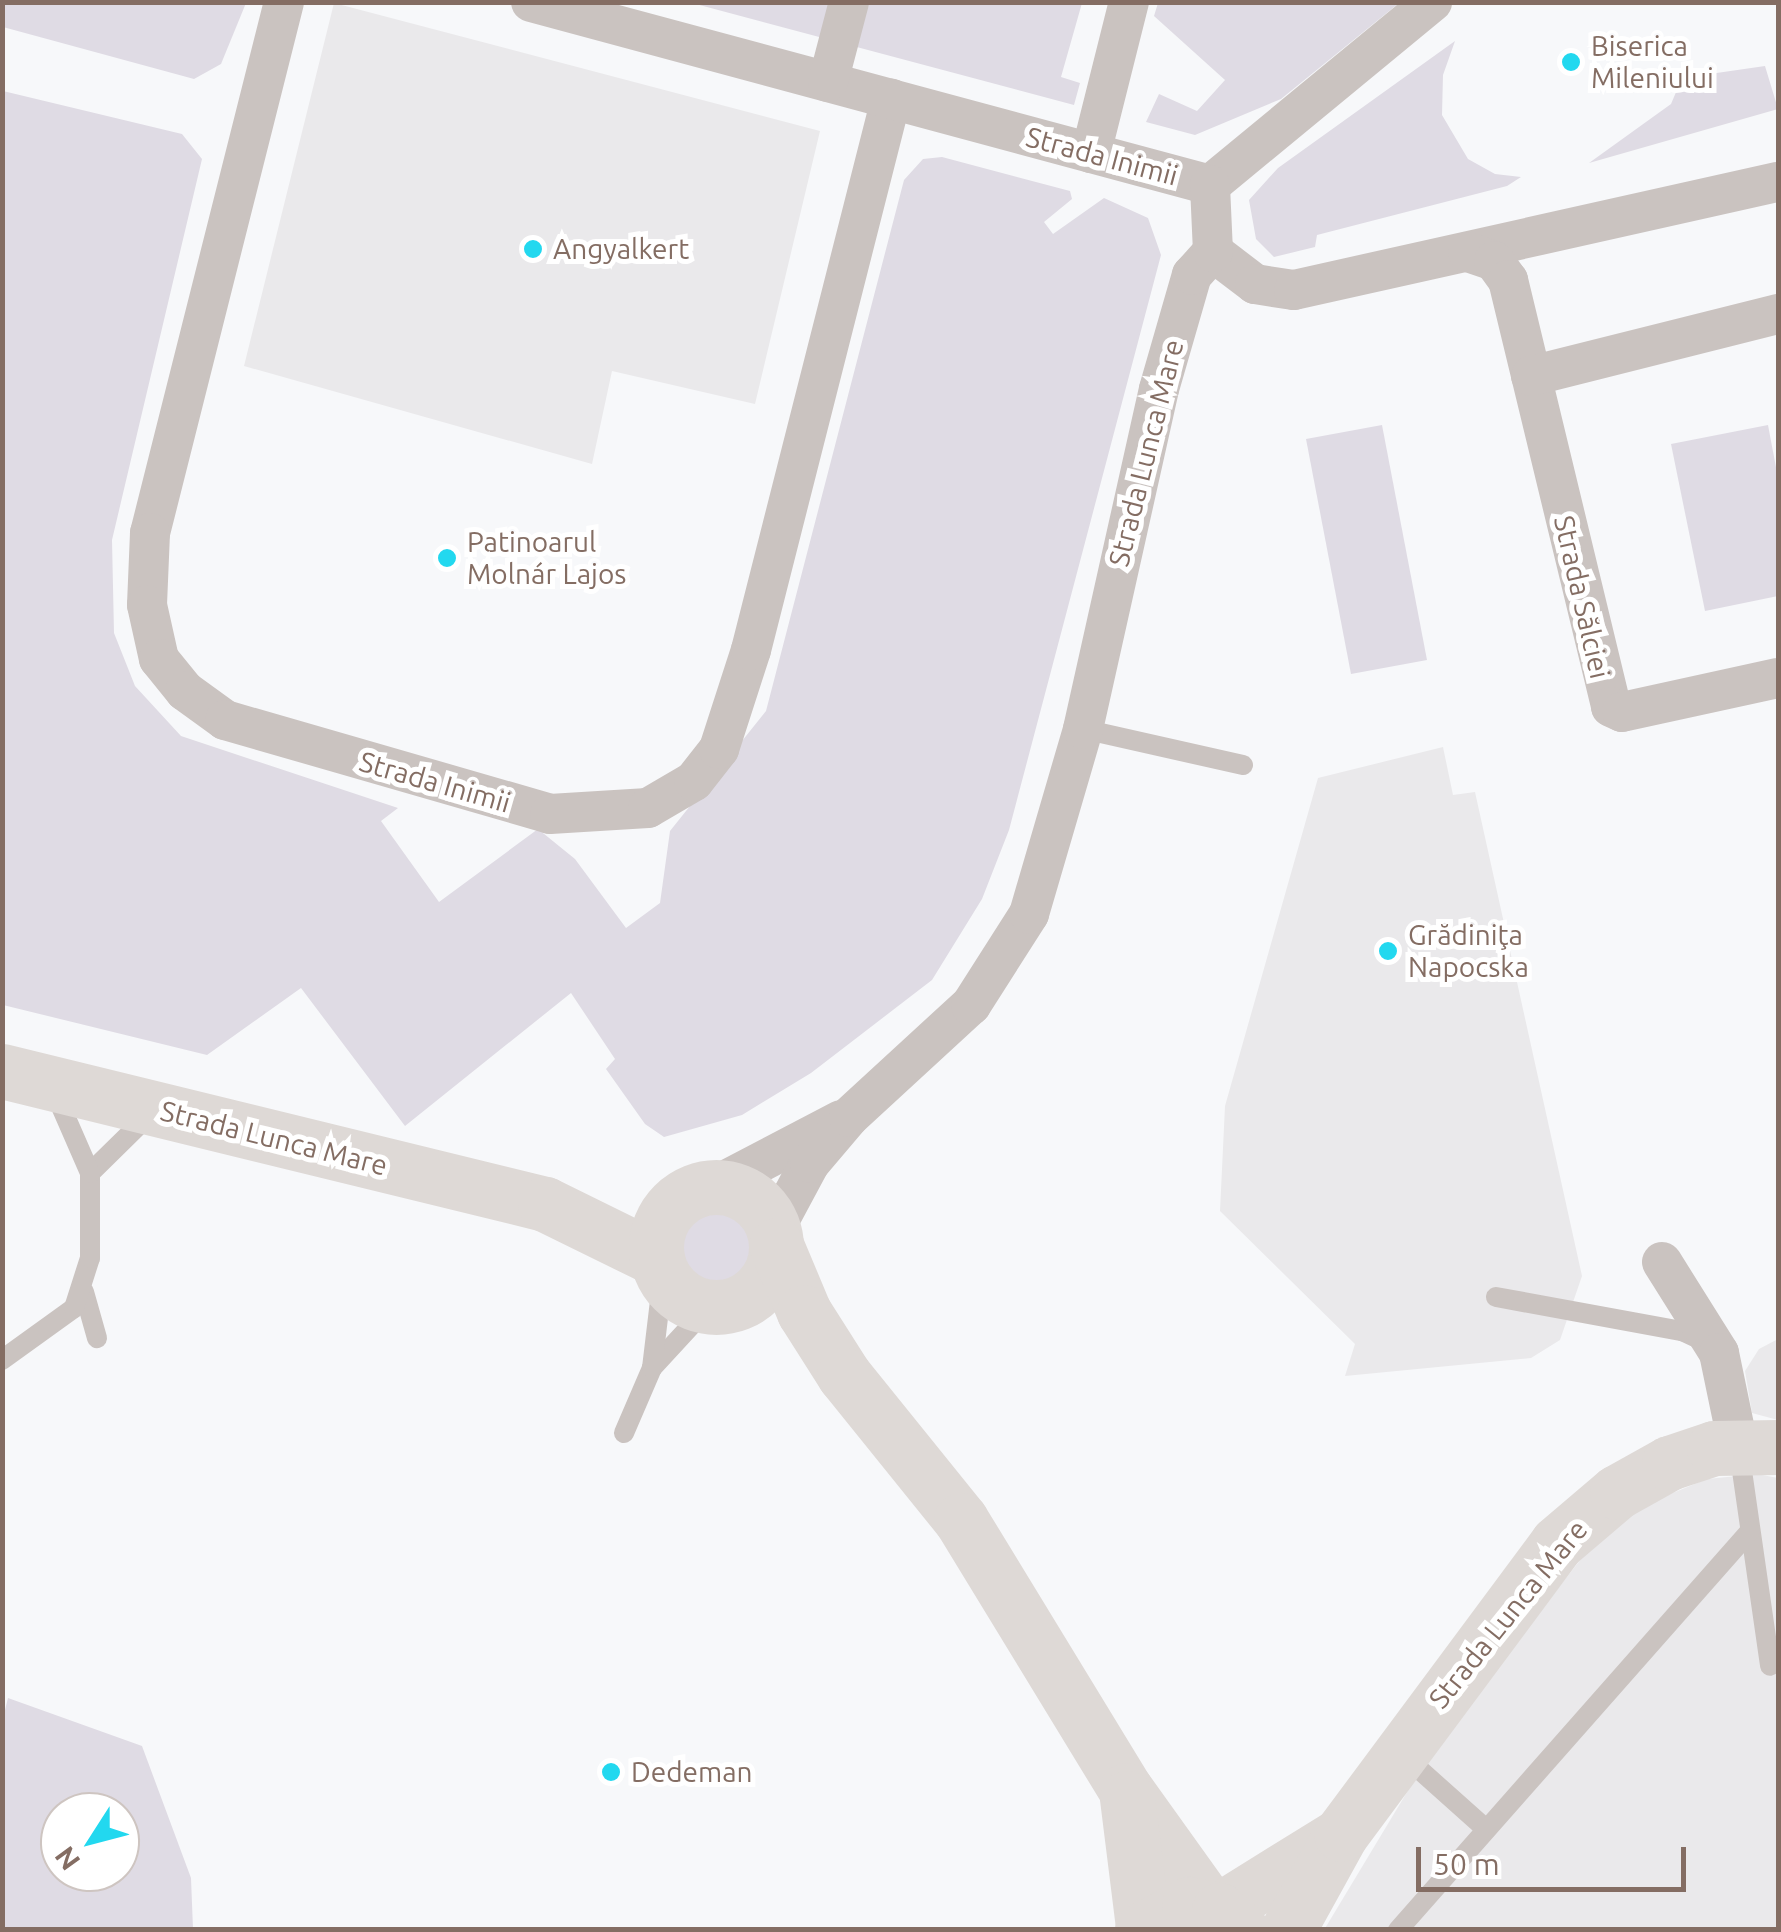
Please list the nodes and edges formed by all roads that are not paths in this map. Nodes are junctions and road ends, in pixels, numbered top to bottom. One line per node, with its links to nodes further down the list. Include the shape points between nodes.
1 (284, 2): 7 (street, Strada Inimii, via 150,533 147,604 159,660 184,690 225,720 550,814 606,814 666,801 708,766 728,732)
2 (531, 2): 6 (street, Strada Inimii)
3 (849, 2): 6 (street)
4 (1129, 2): 8 (street)
5 (1432, 2): 10 (street, Strada Inimii)
6 (828, 82): 7 (street, Strada Inimii)
7 (891, 99): 8 (street, Strada Inimii)
8 (1091, 153): 10 (street, Strada Inimii)
9 (1778, 182): 12 (street)
10 (1210, 185): 11 (street)
11 (1213, 252): 12 (street, via 1255,284 1294,290); 16 (street, Strada Lunca Mare, via 1192,275 1160,389)
12 (1468, 252): 14 (street, Strada Sălciei, via 1504,270)
13 (1778, 314): 14 (street)
14 (1531, 376): 15 (street, Strada Sălciei, via 1610,707 1622,712)
15 (1778, 678)
16 (1083, 728): 17 (lane); 20 (street, Strada Lunca Mare, via 1018,940 972,1005)
17 (1243, 766)
18 (23, 1076): 19 (main road, Strada Lunca Mare); 21 (lane, via 72,1120)
19 (156, 1109): 21 (lane); 23 (main road, Strada Lunca Mare)
20 (849, 1117): 22 (street, Strada Lunca Mare); 24 (street, Strada Lunca Mare, via 810,1163)
21 (90, 1173): 27 (lane)
22 (701, 1190): 23 (main road, Strada Lunca Mare); 24 (main road, via 751,1199); 26 (main road, via 660,1224)
23 (545, 1204): 26 (main road, Strada Lunca Mare)
24 (775, 1238): 29 (main road, via 760,1287); 34 (main road, via 804,1312)
25 (1662, 1262): 31 (street)
26 (660, 1268): 29 (main road, via 680,1296); 33 (lane)
27 (84, 1292): 30 (lane); 32 (lane, via 58,1324)
28 (1496, 1297): 31 (lane, via 1682,1331)
29 (715, 1307): 33 (lane); 34 (main road, via 786,1333)
30 (97, 1338)
31 (1719, 1353): 36 (street)
32 (2, 1360)
33 (652, 1368): 35 (lane)
34 (844, 1375): 40 (main road, via 960,1520)
35 (624, 1433)
36 (1758, 1446): 37 (lane); 39 (main road, Strada Lunca Mare, via 1669,1463 1592,1511 1557,1544)
37 (1750, 1531): 38 (lane); 41 (lane)
38 (1770, 1666)
39 (1398, 1751): 41 (lane); 42 (main road, Strada Lunca Mare)
40 (1126, 1790): 43 (main road); 44 (main road)
41 (1486, 1829): 46 (lane)
42 (1341, 1834): 43 (main road, Strada Lunca Mare); 45 (main road, Strada Lunca Mare)
43 (1223, 1915): 44 (main road, via 1170,1909)
44 (1143, 1928)
45 (1288, 1930)
46 (1398, 1930)

